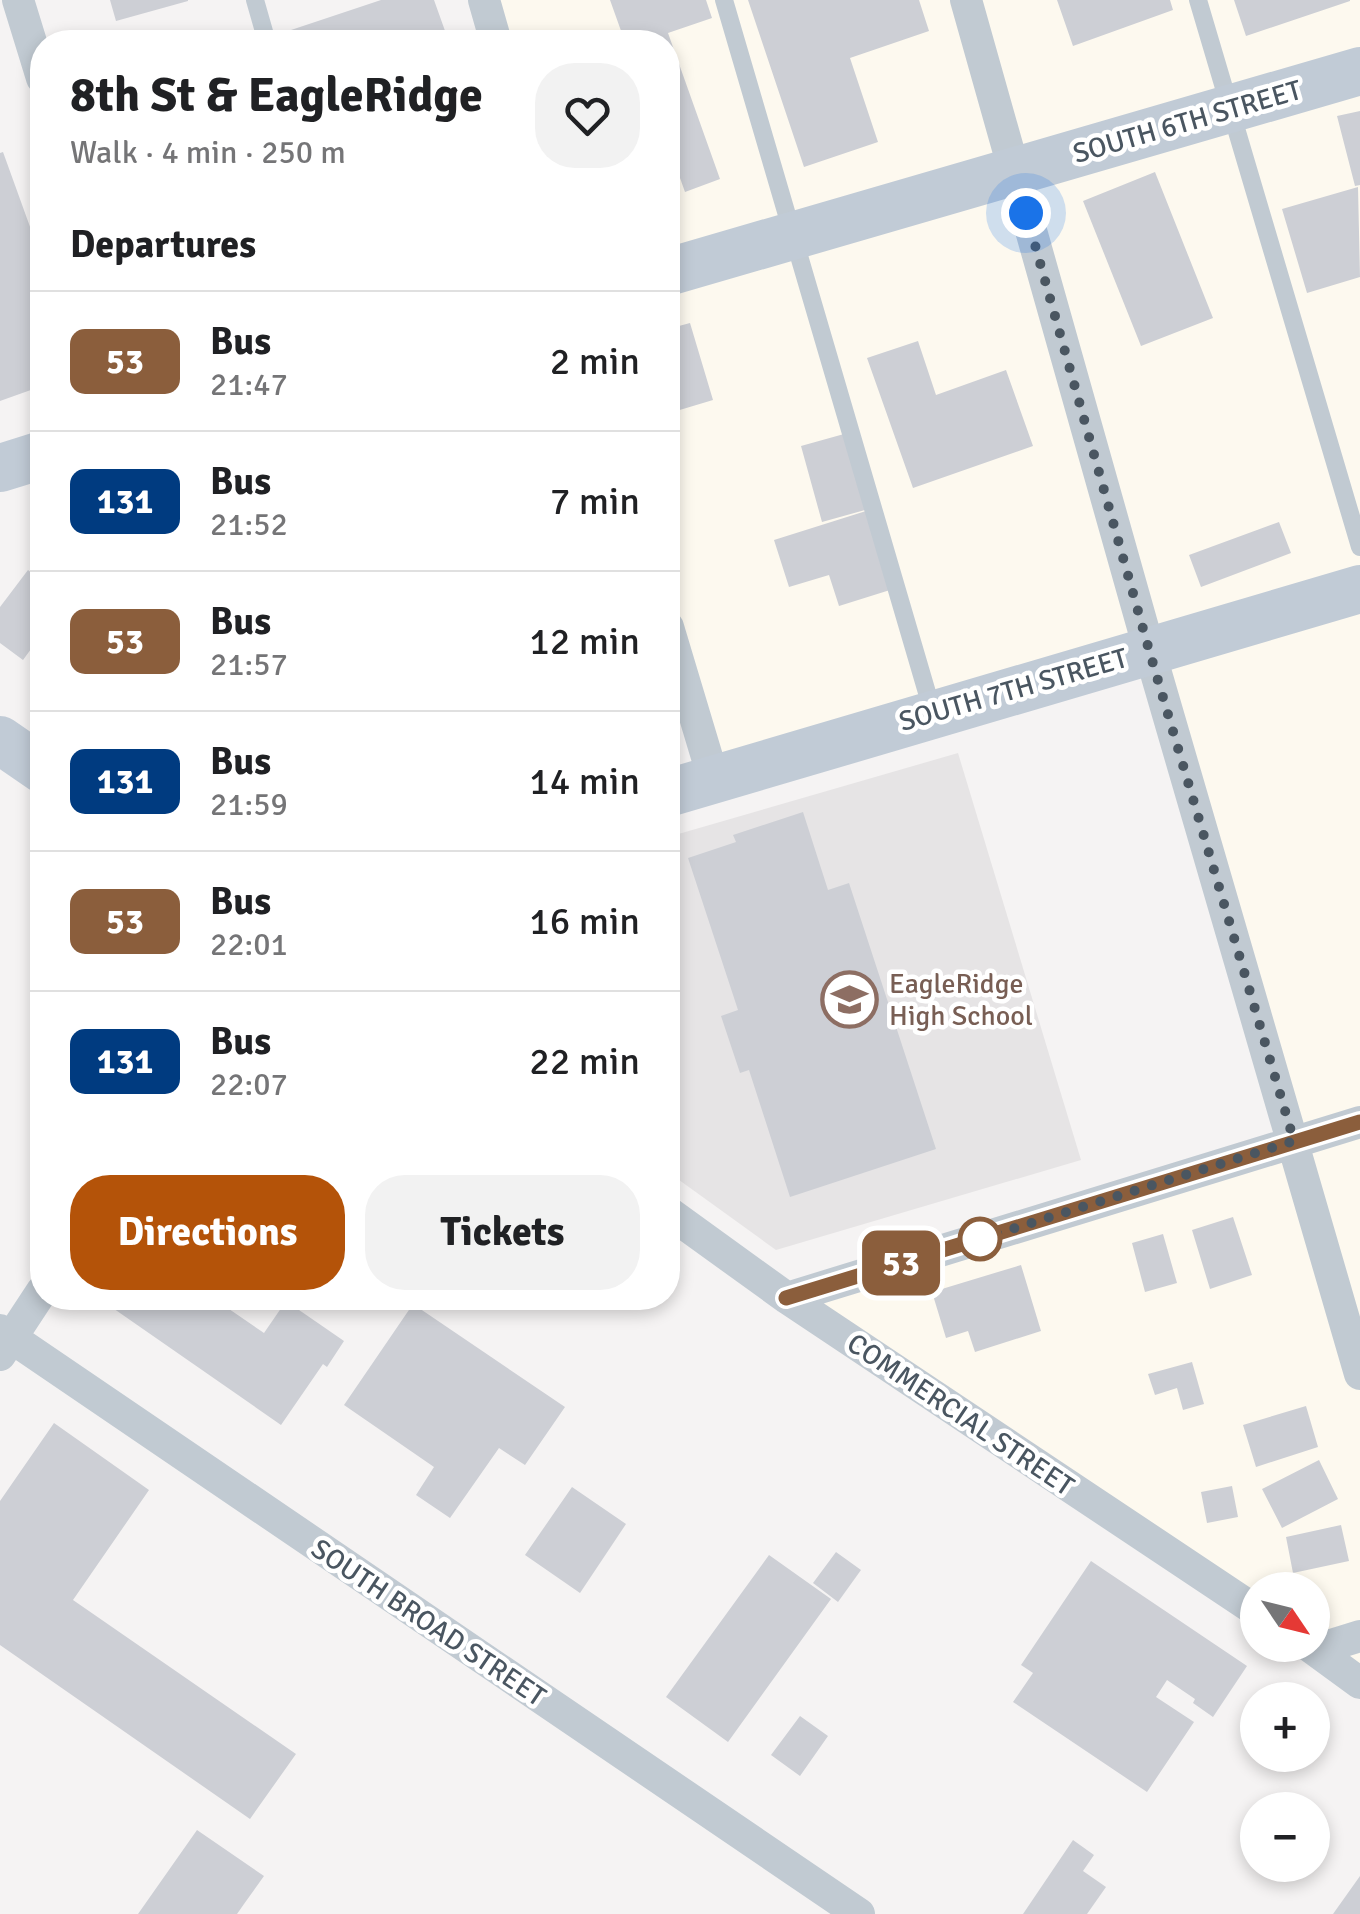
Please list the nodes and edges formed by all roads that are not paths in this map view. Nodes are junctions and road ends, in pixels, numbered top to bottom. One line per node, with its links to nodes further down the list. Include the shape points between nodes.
1 (18, 0): 9 (street)
2 (255, 0): 7 (lane)
3 (484, 0): 8 (street)
4 (724, 0): 13 (lane)
5 (966, 0): 12 (street)
6 (1198, 0): 11 (lane)
7 (264, 30)
8 (493, 30)
9 (30, 39)
10 (1360, 71): 11 (street, SOUTH 6TH STREET)
11 (1230, 108): 12 (street, SOUTH 6TH STREET); 17 (lane)
12 (1015, 170): 13 (street, SOUTH 6TH STREET); 19 (street)
13 (792, 235): 14 (street, SOUTH 6TH STREET); 21 (lane)
14 (680, 268)
15 (30, 459): 16 (street)
16 (0, 468)
17 (1360, 547)
18 (1360, 588): 19 (street, SOUTH 7TH STREET)
19 (1149, 650): 21 (street, SOUTH 7TH STREET); 27 (street)
20 (680, 667): 24 (street)
21 (933, 713): 24 (street, SOUTH 7TH STREET)
22 (0, 740): 23 (street)
23 (30, 761)
24 (712, 777): 25 (street, SOUTH 7TH STREET)
25 (680, 789)
26 (1360, 1122): 27 (street)
27 (1294, 1141): 29 (street); 32 (street)
28 (680, 1221): 29 (street, COMMERCIAL STREET)
29 (786, 1298): 33 (street, COMMERCIAL STREET)
30 (30, 1306): 31 (street)
31 (4, 1341): 38 (street, SOUTH BROAD STREET)
32 (1360, 1374)
33 (1240, 1600)
34 (1360, 1636): 35 (street)
35 (1330, 1643)
36 (1330, 1661): 37 (street)
37 (1360, 1683)
38 (859, 1914)

